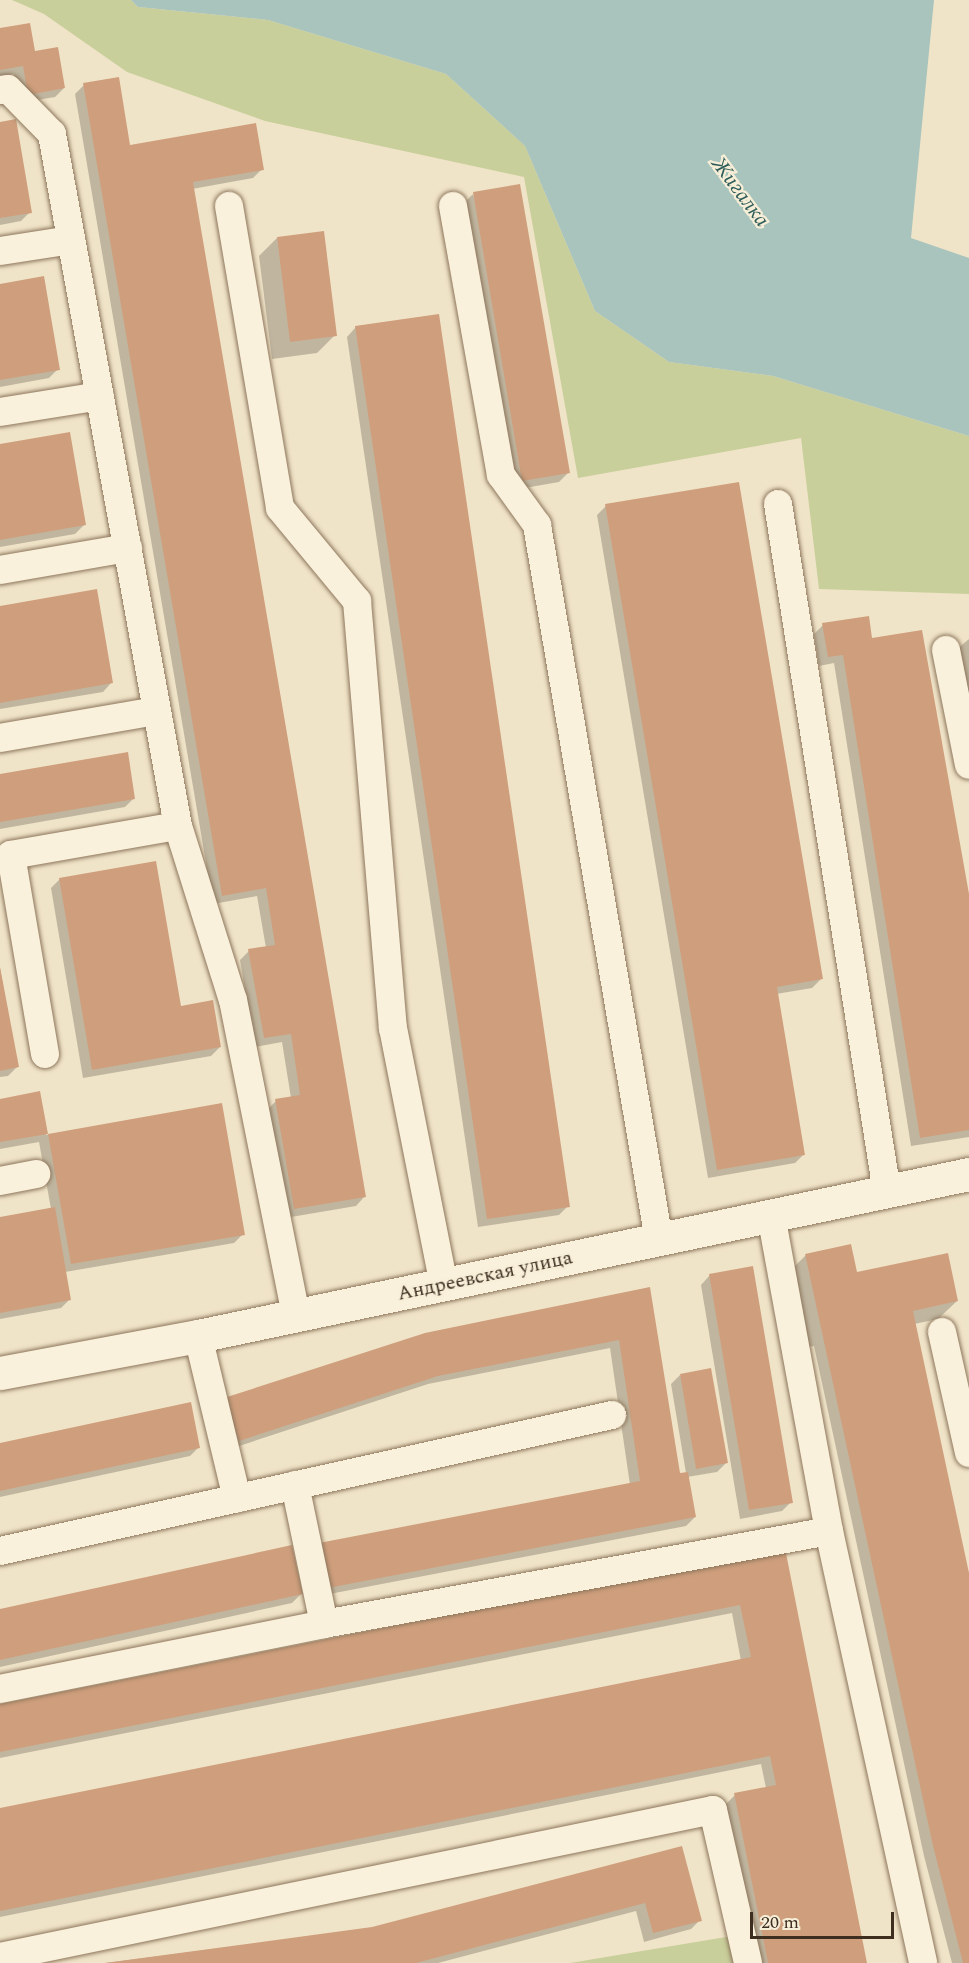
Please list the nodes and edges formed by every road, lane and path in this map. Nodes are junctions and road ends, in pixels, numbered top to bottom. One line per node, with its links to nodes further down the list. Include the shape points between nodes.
1 (0, 90): 4 (lane, via 8,89 52,134)
2 (229, 206): 23 (lane, via 280,508 357,602 393,1028)
3 (453, 206): 22 (lane, via 501,475 537,525)
4 (71, 240): 5 (lane); 6 (lane)
5 (0, 251)
6 (100, 396): 7 (lane); 9 (lane)
7 (0, 412)
8 (778, 504): 20 (lane)
9 (128, 548): 10 (lane); 12 (lane)
10 (0, 570)
11 (946, 650): 14 (lane)
12 (157, 711): 13 (lane); 15 (lane)
13 (0, 738)
14 (969, 765)
15 (178, 826): 16 (lane, via 11,855); 24 (lane, via 233,1000)
16 (45, 1054)
17 (36, 1174): 19 (lane)
18 (969, 1174): 20 (street, Андреевская улица)
19 (0, 1181)
20 (887, 1192): 21 (street, Андреевская улица)
21 (771, 1216): 22 (street, Андреевская улица); 32 (lane)
22 (659, 1240): 23 (street, Андреевская улица)
23 (444, 1285): 24 (street, Андреевская улица)
24 (296, 1316): 26 (street, Андреевская улица)
25 (942, 1332): 29 (lane)
26 (198, 1336): 27 (street, Андреевская улица); 31 (lane)
27 (0, 1373)
28 (612, 1415): 30 (lane)
29 (969, 1453)
30 (295, 1485): 31 (lane); 34 (lane)
31 (237, 1498): 33 (lane)
32 (830, 1531): 34 (lane); 38 (lane)
33 (0, 1551)
34 (324, 1624): 35 (lane)
35 (0, 1689)
36 (0, 1957): 37 (lane, via 713,1810)
37 (748, 1963)
38 (923, 1963)

